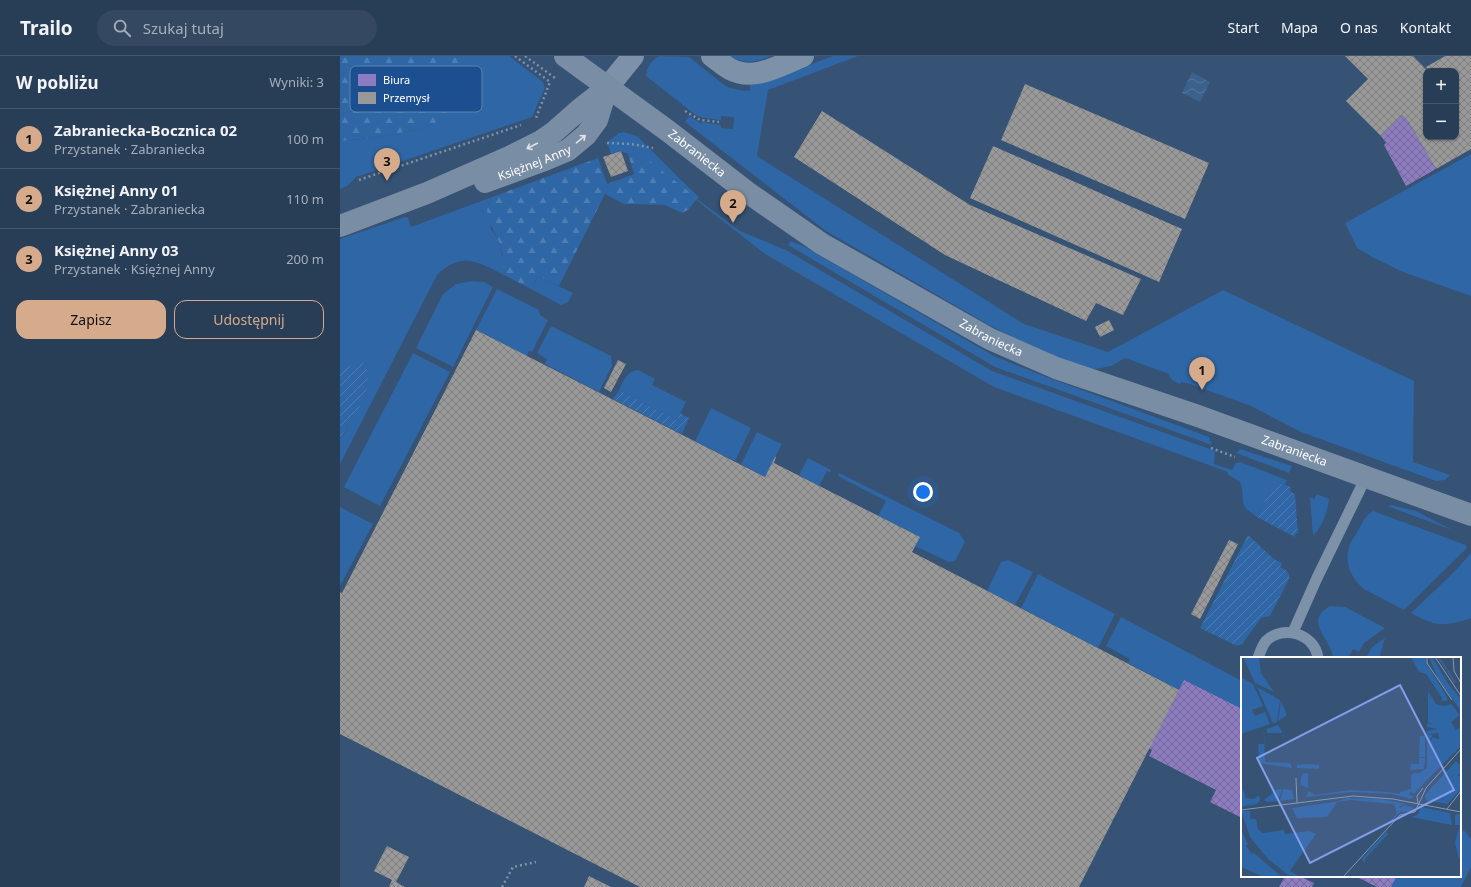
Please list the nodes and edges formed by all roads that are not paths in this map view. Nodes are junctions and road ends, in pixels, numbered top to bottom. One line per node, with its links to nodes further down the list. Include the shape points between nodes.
1 (565, 56): 5 (main road, Zabraniecka)
2 (633, 56): 5 (street, Księżnej Anny)
3 (712, 56): 4 (street, via 730,69 751,74 766,71)
4 (803, 56)
5 (607, 88): 6 (main road, Księżnej Anny, via 597,120 586,135 568,150 490,181 427,194); 7 (main road, Zabraniecka, via 822,244 990,339 1056,368)
6 (340, 226)
7 (1366, 477): 8 (main road, Zabraniecka); 9 (lane)
8 (1471, 515)
9 (1292, 632): 10 (lane, via 1284,632 1266,641); 11 (lane, via 1305,637 1313,644)
10 (1258, 657)
11 (1318, 657)

